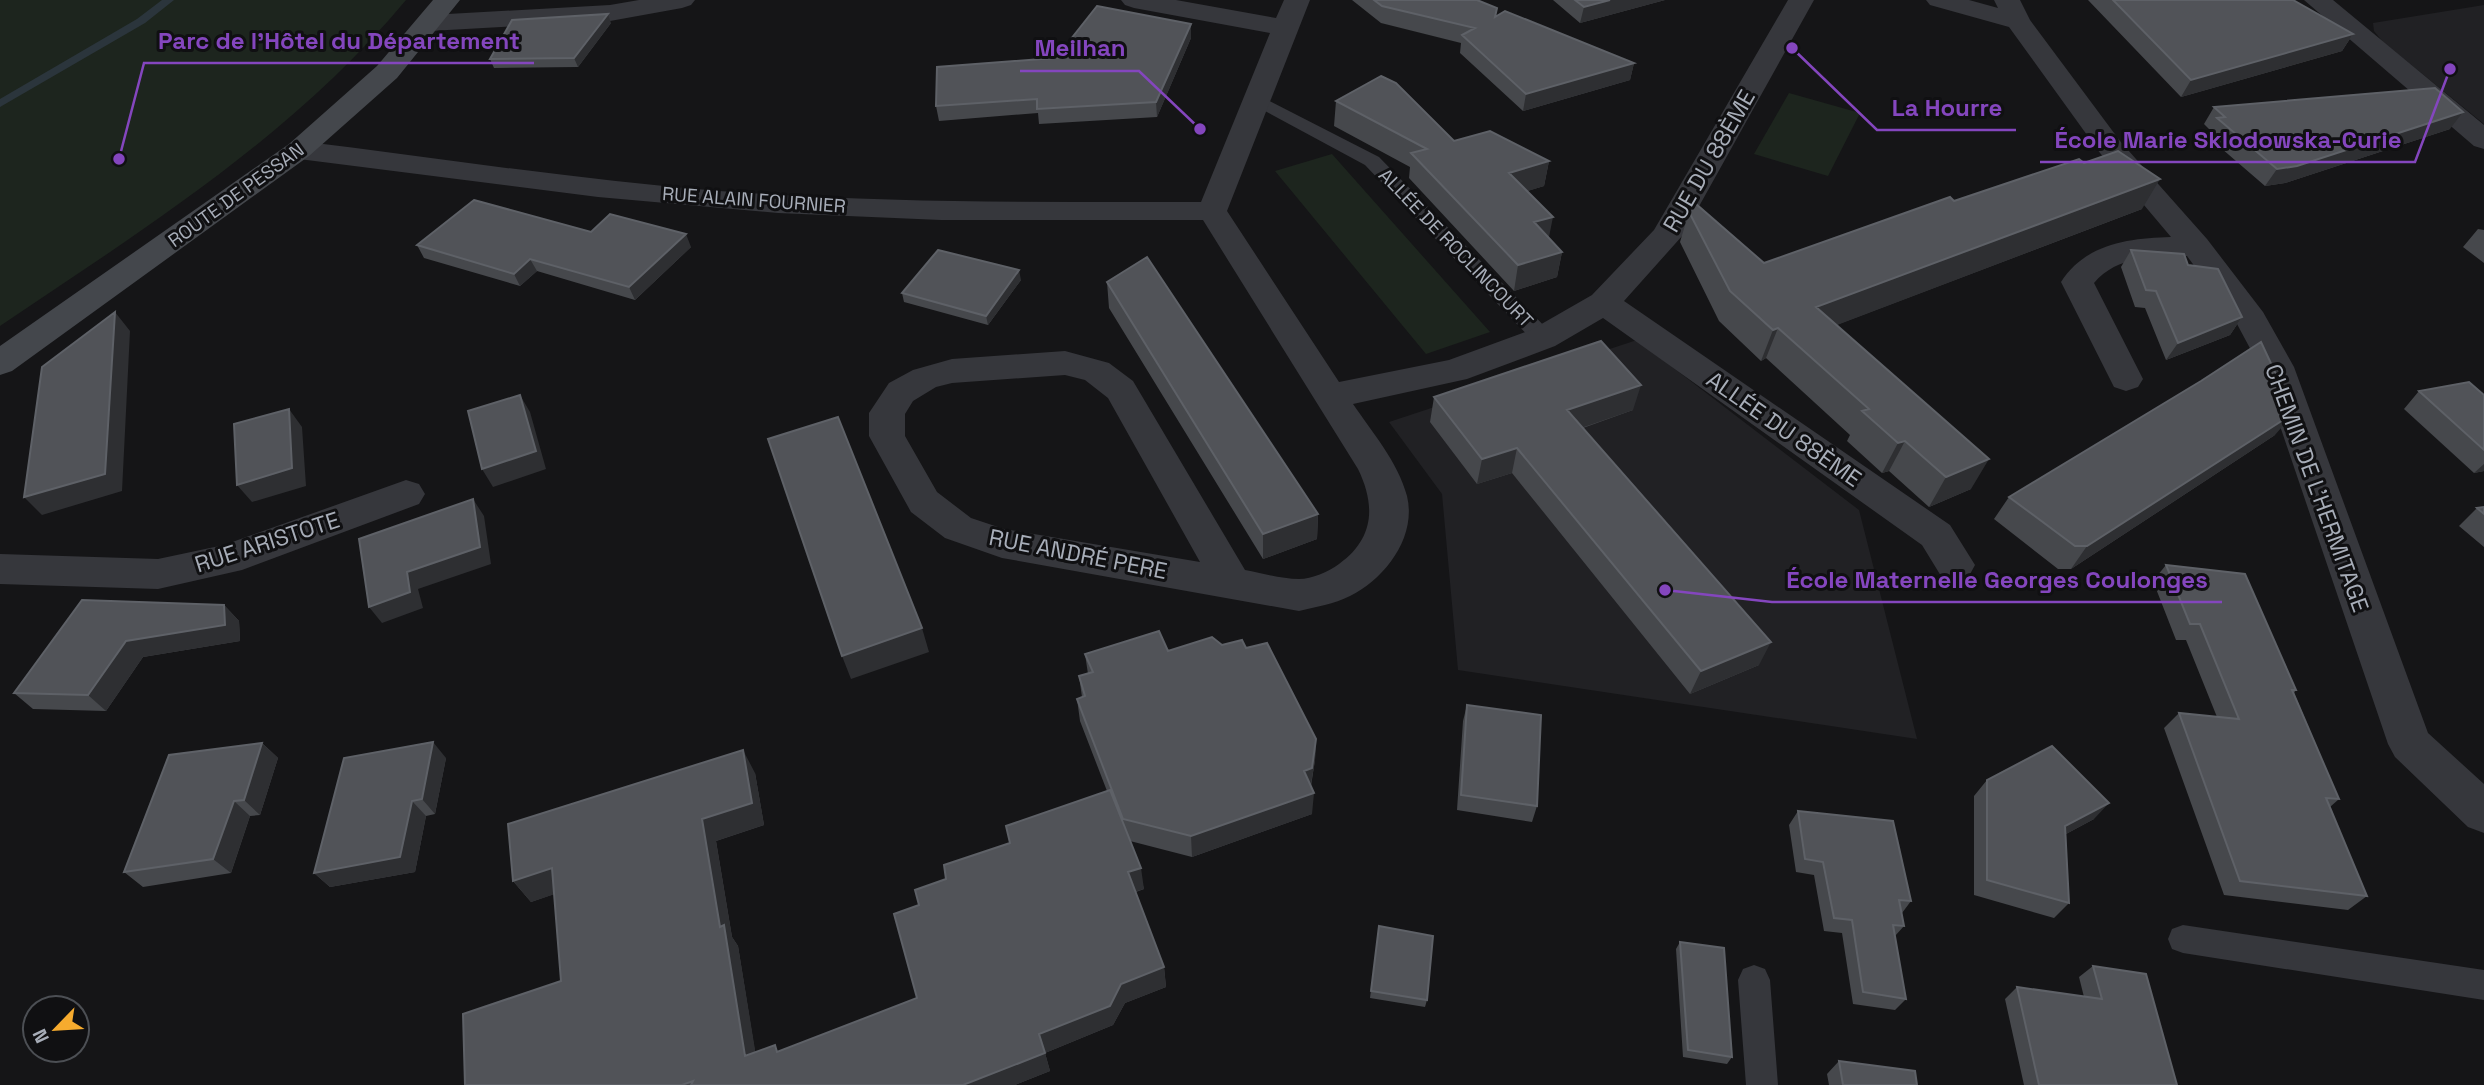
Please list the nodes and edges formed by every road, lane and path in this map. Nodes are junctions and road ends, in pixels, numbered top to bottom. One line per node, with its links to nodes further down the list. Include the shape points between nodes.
1 (447, 0): 9 (main road, ROUTE DE PESSAN)
2 (682, 0): 9 (street, via 610,13)
3 (1134, 0): 10 (street)
4 (1297, 0): 10 (street)
5 (1801, 0): 16 (street, RUE DU 88ÈME, via 1667,235)
6 (1939, 0): 8 (street)
7 (2317, 0): 12 (street)
8 (2013, 10): 15 (street, CHEMIN DE L'HERMITAGE, via 2110,147)
9 (430, 23): 13 (main road, ROUTE DE PESSAN, via 387,72)
10 (1286, 28): 11 (street)
11 (1258, 100): 14 (street); 17 (lane, ALLÉE DE ROCLINCOURT, via 1372,161)
12 (2484, 140)
13 (299, 150): 14 (street, RUE ALAIN FOURNIER, via 777,204 944,211); 18 (main road, ROUTE DE PESSAN)
14 (1212, 211): 20 (street)
15 (2196, 246): 19 (street, via 2122,250 2087,268 2077,282); 25 (street, CHEMIN DE L'HERMITAGE, via 2251,320 2277,367 2410,744)
16 (1604, 303): 17 (street, RUE DU 88ÈME); 22 (street, ALLÉE DU 88ÈME, via 1936,535)
17 (1543, 338): 20 (street, RUE DU 88ÈME, via 1455,371)
18 (0, 363)
19 (2126, 379)
20 (1330, 396): 24 (street, RUE ANDRÉ PERE, via 1383,481 1391,511 1385,541 1367,565 1335,586 1299,595)
21 (406, 494): 23 (street, RUE ARISTOTE, via 228,559 158,574)
22 (1955, 565)
23 (0, 569)
24 (1232, 583): 24 (street, RUE ANDRÉ PERE, via 1121,390 1097,371 1065,363 952,371 925,378 901,393 887,413 887,436 924,502 958,528 1002,544)
25 (2484, 813)
26 (2183, 939): 28 (lane)
27 (1754, 980): 29 (lane)
28 (2484, 985)
29 (1762, 1085)

